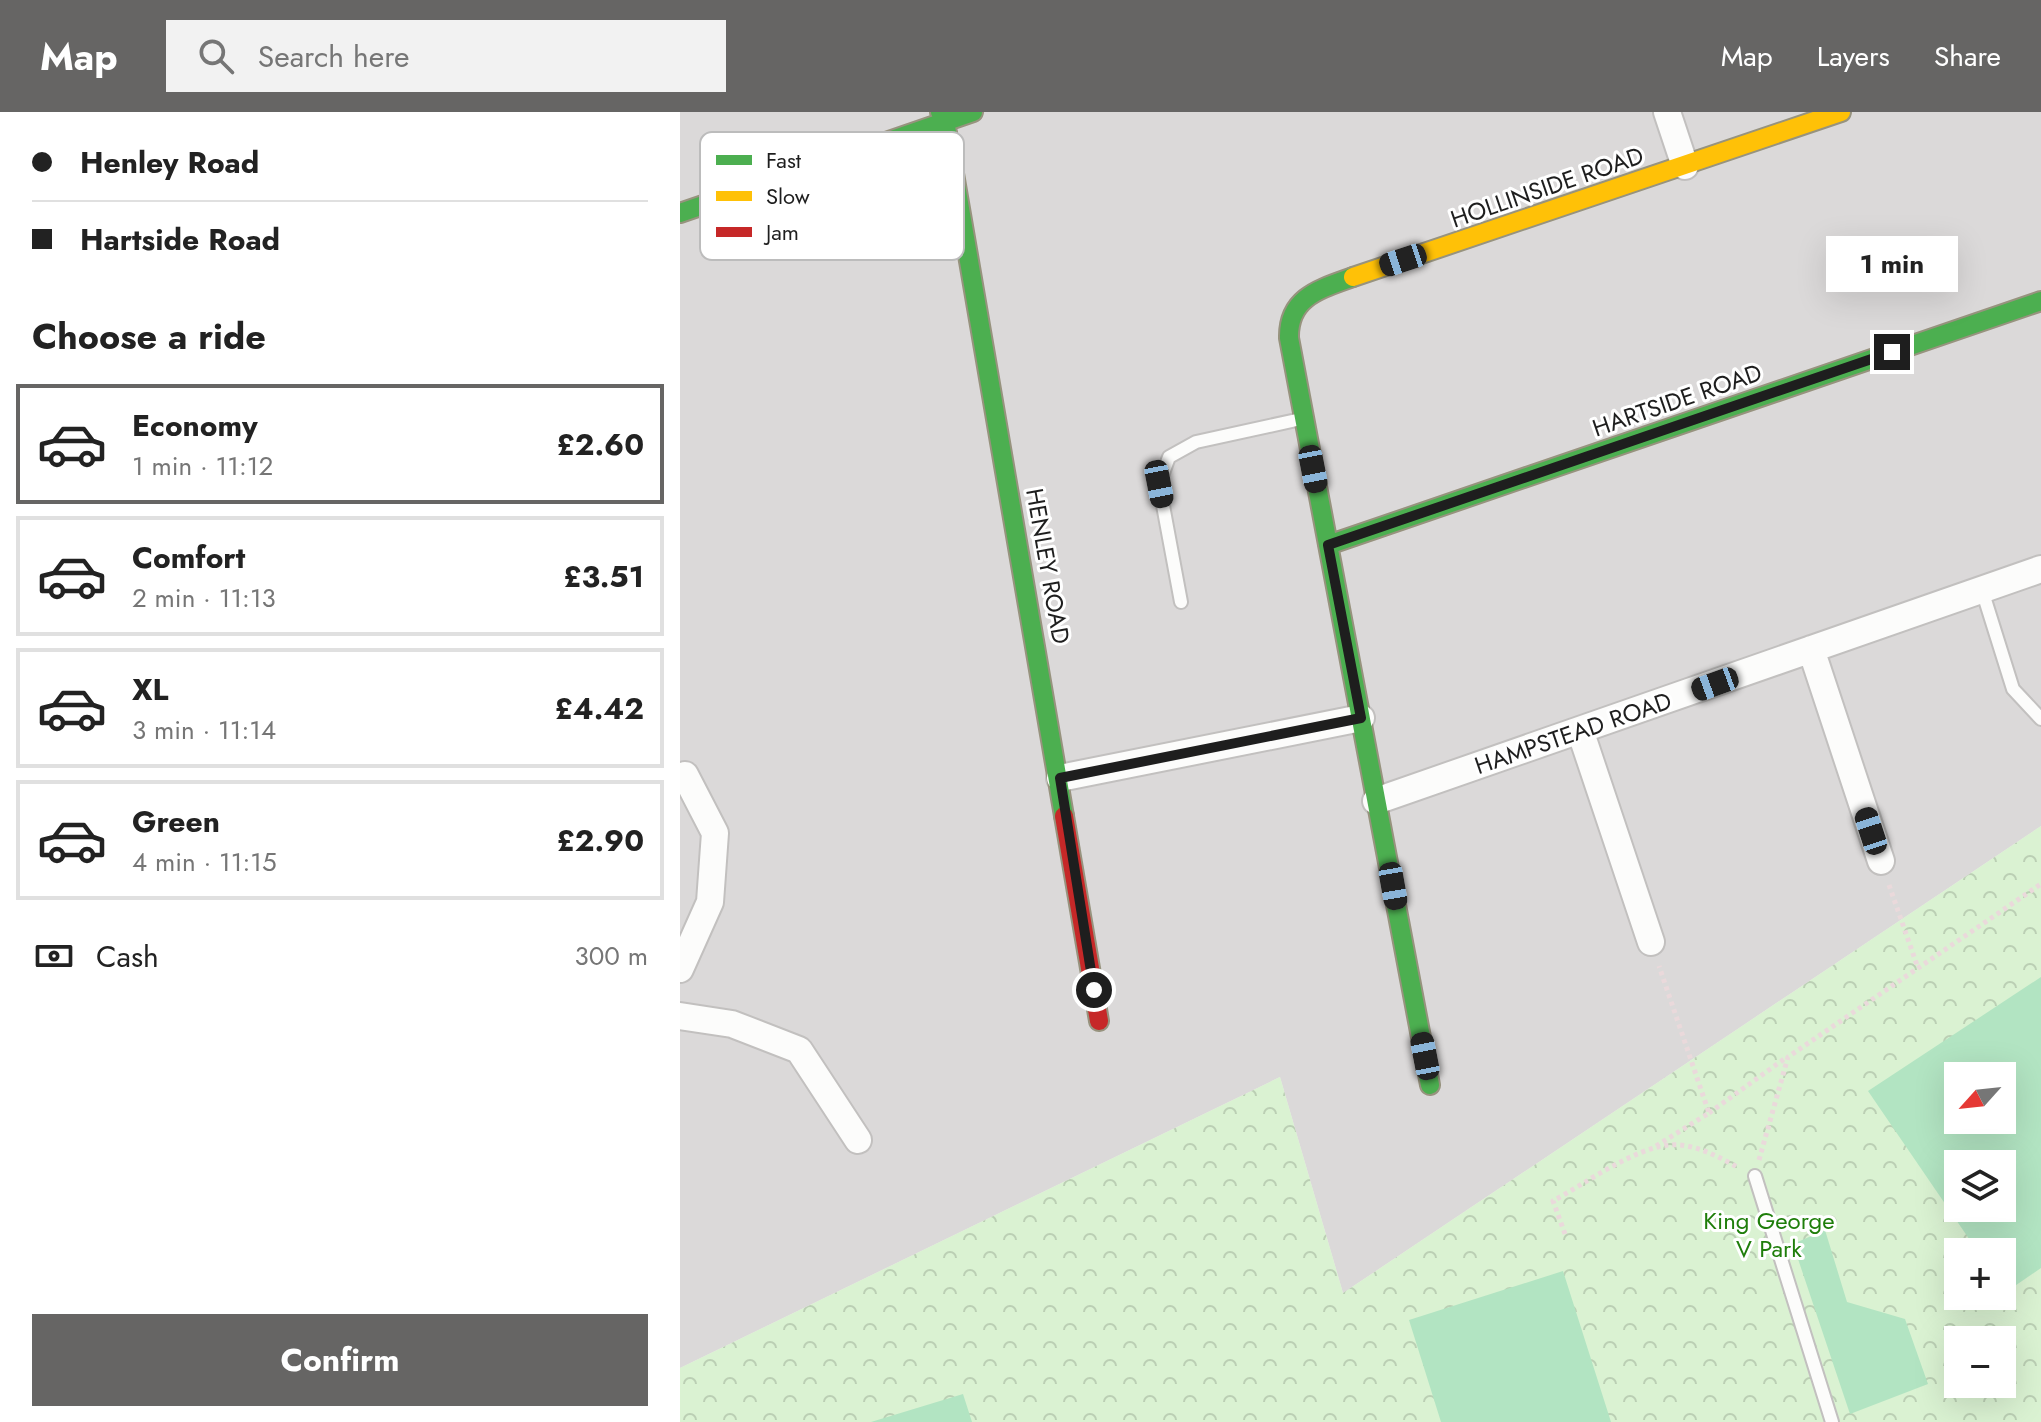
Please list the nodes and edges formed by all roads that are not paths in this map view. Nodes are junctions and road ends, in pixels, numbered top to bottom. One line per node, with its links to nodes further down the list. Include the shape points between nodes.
1 (973, 112): 4 (street)
2 (1667, 112): 6 (street)
3 (1841, 112): 6 (street, HOLLINSIDE ROAD)
4 (942, 117): 5 (street)
5 (901, 132)
6 (1685, 166): 11 (street, HOLLINSIDE ROAD, via 1309,293 1294,308 1288,328)
7 (700, 206): 8 (street)
8 (680, 213)
9 (964, 240): 21 (street, HENLEY ROAD)
10 (2041, 301): 12 (street, HARTSIDE ROAD)
11 (1304, 418): 12 (street, HOLLINSIDE ROAD); 15 (lane, via 1196,442 1169,457 1159,484)
12 (1328, 545): 17 (street, HOLLINSIDE ROAD)
13 (2041, 569): 14 (street, HAMPSTEAD ROAD)
14 (1982, 590): 16 (street, HAMPSTEAD ROAD); 18 (lane, via 2013,689)
15 (1181, 602)
16 (1811, 649): 19 (street, HAMPSTEAD ROAD); 23 (street)
17 (1361, 718): 21 (street); 22 (street, HOLLINSIDE ROAD)
18 (2041, 719)
19 (1580, 730): 22 (street, HAMPSTEAD ROAD); 24 (street)
20 (685, 775): 25 (street, via 715,833 710,902)
21 (1060, 778): 27 (street, HENLEY ROAD)
22 (1376, 801): 28 (street, HOLLINSIDE ROAD)
23 (1881, 861)
24 (1651, 942)
25 (680, 969)
26 (680, 1016): 29 (street, via 732,1024 799,1050)
27 (1099, 1021)
28 (1430, 1085)
29 (858, 1140)
30 (1755, 1176): 31 (lane)
31 (1832, 1422)

